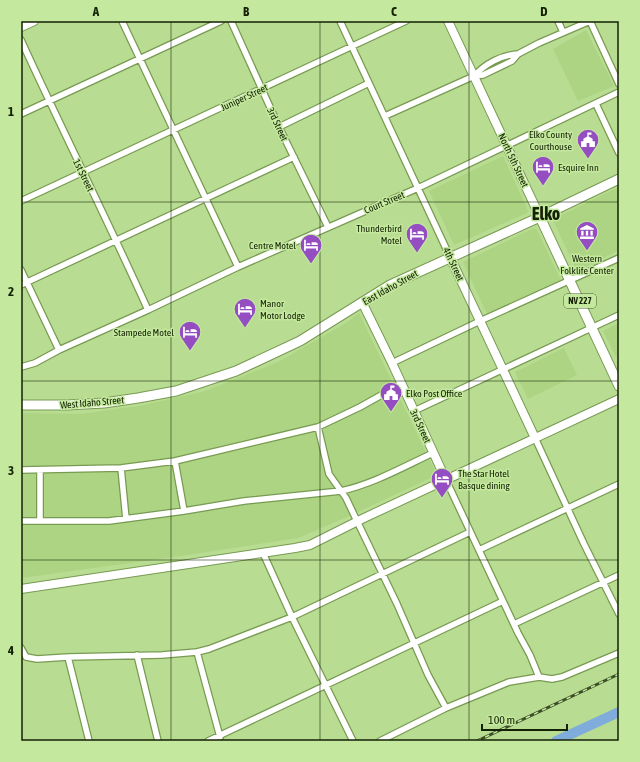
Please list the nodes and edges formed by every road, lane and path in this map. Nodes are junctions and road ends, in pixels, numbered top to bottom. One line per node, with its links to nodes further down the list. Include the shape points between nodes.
1 (34, 21): 10 (main road)
2 (122, 21): 14 (street)
3 (221, 21): 14 (street)
4 (231, 21): 18 (street, 3rd Street)
5 (340, 21): 13 (street, 4th Street)
6 (406, 21): 13 (street, Juniper Street)
7 (448, 21): 15 (main road, North 5th Street)
8 (558, 21): 11 (street)
9 (590, 21): 11 (street); 17 (street)
10 (21, 27)
11 (563, 32): 15 (street, via 518,54 512,61 483,75)
12 (21, 40): 20 (street, 1st Street)
13 (352, 46): 16 (street, 4th Street); 18 (street, Juniper Street)
14 (140, 59): 20 (street); 25 (street)
15 (474, 76): 23 (street); 26 (main road, North 5th Street)
16 (369, 83): 23 (street, 4th Street); 24 (street)
17 (619, 84)
18 (262, 88): 24 (street, 3rd Street); 25 (street, Juniper Street)
19 (619, 92): 21 (street, Court Street)
20 (49, 102): 22 (street); 29 (street, 1st Street)
21 (596, 104): 26 (street, Court Street); 27 (street)
22 (21, 114)
23 (385, 116): 31 (street, 4th Street)
24 (279, 127): 28 (street, 3rd Street)
25 (174, 130): 29 (street, Juniper Street); 32 (street)
26 (507, 145): 31 (street, Court Street); 34 (main road, North 5th Street)
27 (619, 153)
28 (294, 157): 32 (street); 35 (street, 3rd Street)
29 (82, 172): 33 (street, Juniper Street); 36 (street, 1st Street)
30 (619, 179): 34 (main road, East Idaho Street)
31 (418, 188): 35 (street, Court Street); 37 (street, 4th Street)
32 (206, 199): 36 (street); 39 (street)
33 (21, 201)
34 (540, 216): 37 (main road, East Idaho Street); 41 (main road, North 5th Street / NV 227)
35 (328, 227): 39 (street, Court Street)
36 (116, 240): 42 (street); 45 (street, 1st Street)
37 (450, 257): 44 (main road, East Idaho Street, via 390,285); 47 (main road, 4th Street)
38 (619, 258): 41 (street)
39 (238, 266): 45 (street, Court Street)
40 (21, 270): 42 (street)
41 (570, 280): 47 (street); 48 (main road, North 5th Street / NV 227)
42 (27, 282): 43 (street); 49 (street)
43 (21, 285)
44 (362, 302): 50 (main road, 3rd Street); 55 (main road, East Idaho Street, via 277,353 236,371)
45 (148, 310): 49 (street, Court Street)
46 (619, 315): 48 (street)
47 (480, 321): 50 (street); 52 (main road, 4th Street)
48 (592, 328): 52 (street); 54 (main road, North 5th Street / NV 227)
49 (58, 350): 51 (street, Court Street, via 35,363)
50 (392, 363): 53 (main road, 3rd Street)
51 (21, 367)
52 (503, 370): 58 (street); 60 (main road, 4th Street)
53 (402, 384): 58 (main road, 3rd Street); 59 (street)
54 (619, 386)
55 (163, 393): 57 (main road, West Idaho Street, via 104,403 67,406)
56 (619, 399): 60 (main road)
57 (21, 405)
58 (414, 411): 61 (main road, 3rd Street)
59 (318, 427): 62 (street); 68 (street, via 329,474)
60 (535, 438): 66 (main road); 69 (street, 4th Street)
61 (433, 453): 66 (main road, 3rd Street); 68 (street, via 370,482)
62 (175, 461): 63 (street); 70 (street)
63 (121, 468): 65 (street); 71 (street)
64 (21, 470): 65 (street)
65 (40, 471): 73 (street)
66 (446, 480): 74 (main road); 75 (street, 3rd Street)
67 (619, 484): 69 (street)
68 (341, 491): 70 (street, via 244,501); 74 (street)
69 (568, 507): 76 (street); 80 (street, 4th Street)
70 (184, 511): 71 (street)
71 (126, 519): 73 (street)
72 (21, 521): 73 (street)
73 (40, 521)
74 (358, 521): 77 (main road, via 310,545); 78 (street)
75 (470, 532): 76 (street, 3rd Street); 78 (street)
76 (479, 550): 82 (street, 3rd Street)
77 (263, 553): 81 (main road); 84 (street)
78 (382, 573): 84 (street); 86 (street)
79 (619, 575): 80 (street)
80 (603, 583): 83 (street, 4th Street); 85 (street)
81 (21, 589)
82 (503, 601): 85 (street, 3rd Street); 86 (street)
83 (619, 614)
84 (292, 617): 88 (street); 93 (street)
85 (514, 624): 92 (street, 3rd Street)
86 (414, 643): 93 (street); 94 (street)
87 (21, 648): 91 (street, via 26,657)
88 (197, 652): 90 (street); 95 (street)
89 (619, 653): 92 (street, via 562,677)
90 (137, 655): 91 (street); 97 (street)
91 (68, 657): 96 (street)
92 (539, 677): 94 (street, via 509,682)
93 (326, 686): 95 (street); 99 (street)
94 (446, 708): 100 (street)
95 (220, 736): 98 (street)
96 (89, 741)
97 (158, 741)
98 (208, 741)
99 (353, 741)
100 (380, 741)

